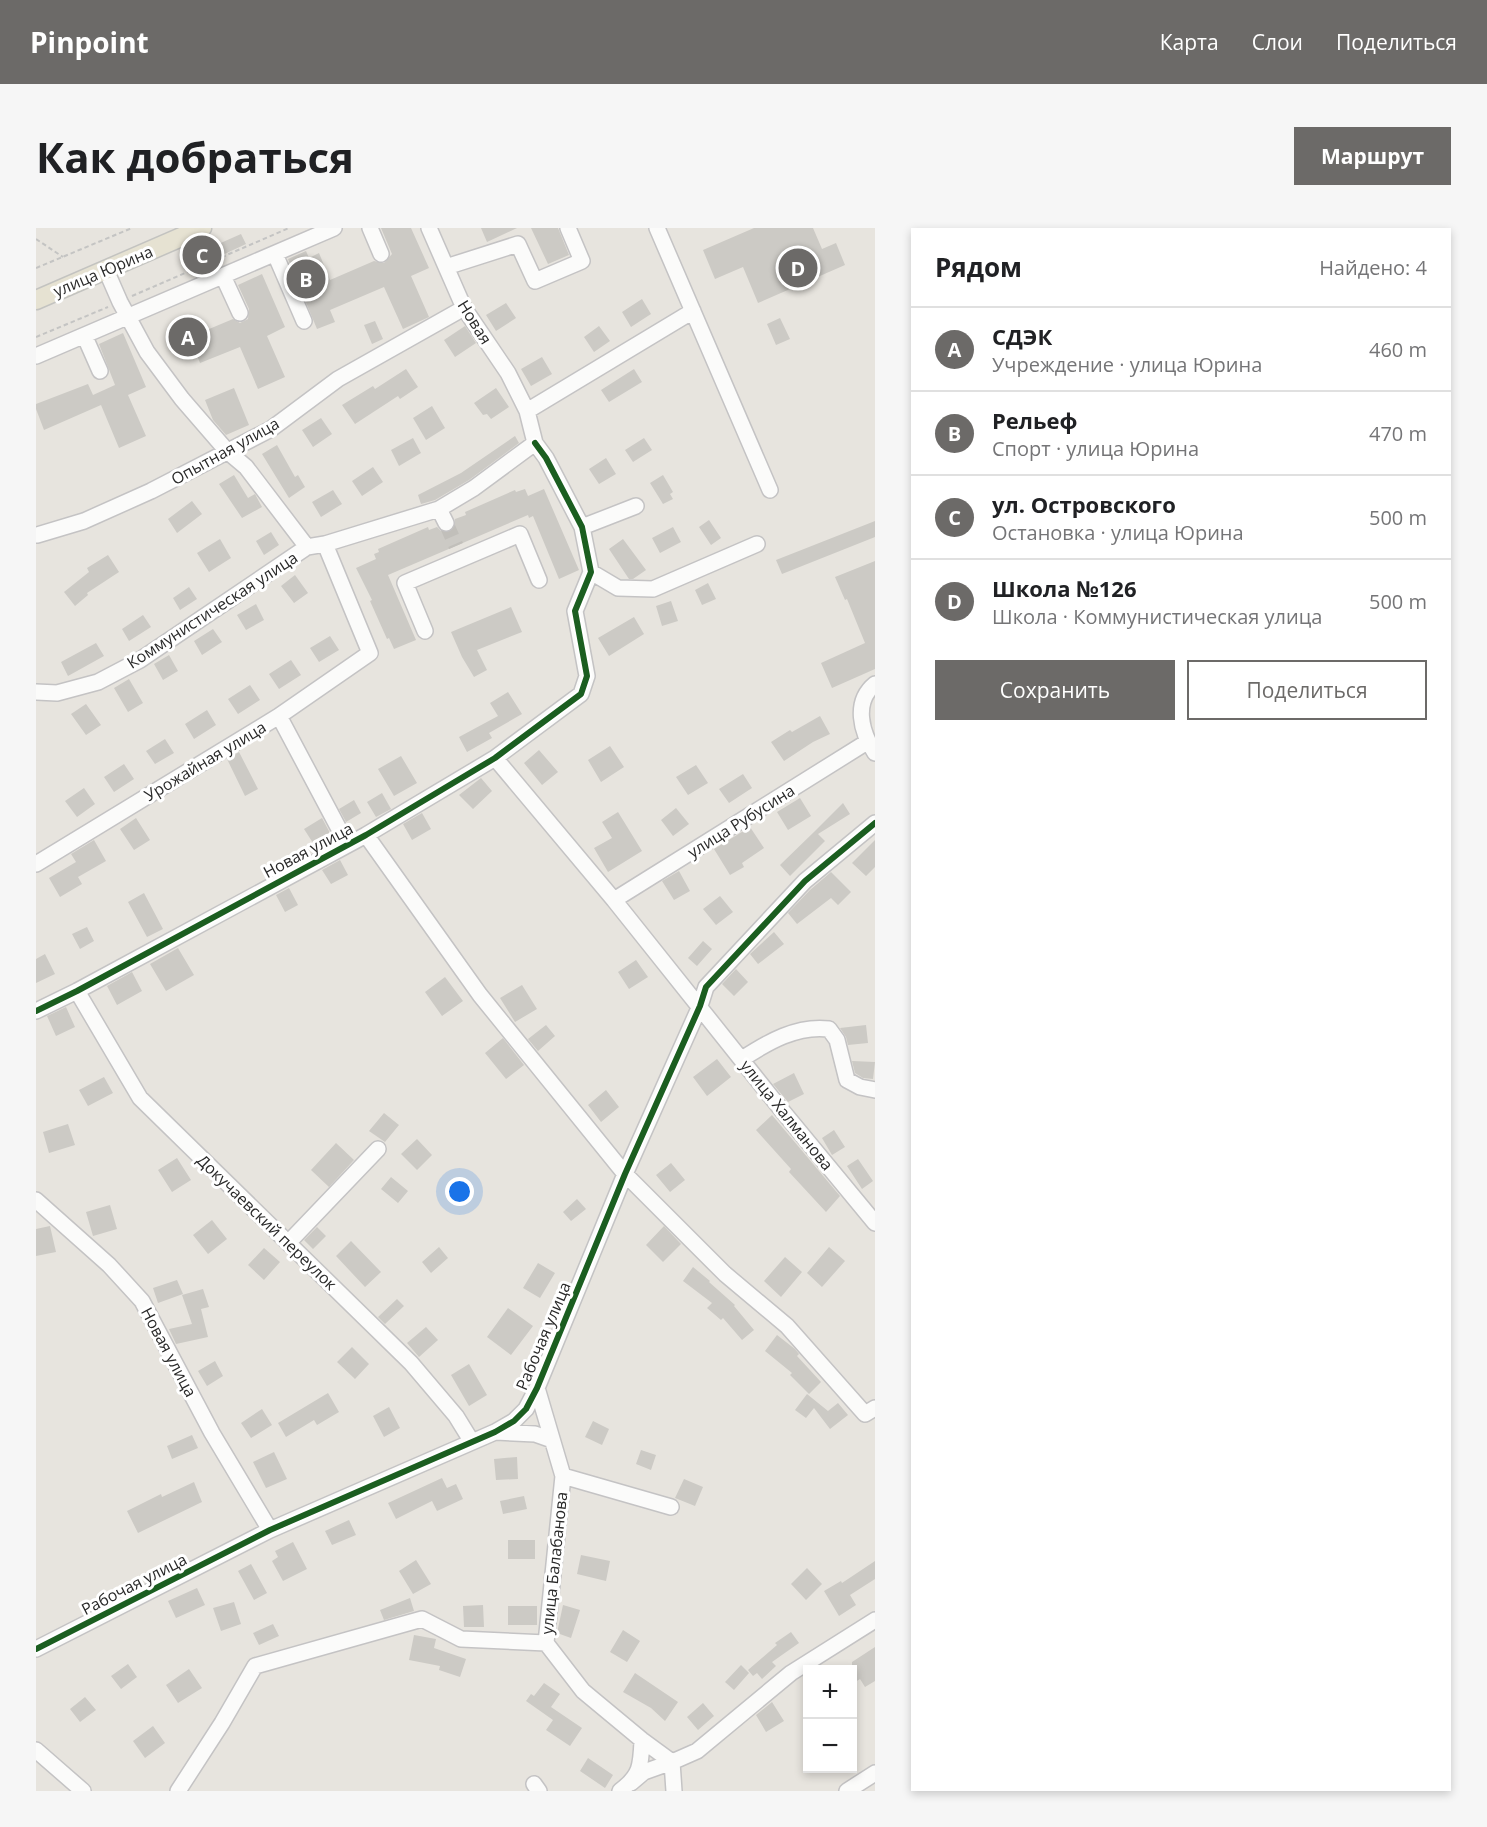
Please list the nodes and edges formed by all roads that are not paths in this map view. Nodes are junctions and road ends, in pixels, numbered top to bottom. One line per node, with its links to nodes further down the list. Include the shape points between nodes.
1 (200, 228): 10 (main road, улица Юрина)
2 (334, 228): 7 (street)
3 (370, 228): 8 (street)
4 (429, 228): 9 (street, Новая)
5 (568, 228): 9 (street, via 582,261 535,281 519,244)
6 (657, 228): 14 (street)
7 (275, 254): 11 (street); 17 (street)
8 (381, 254)
9 (446, 267): 13 (street, Новая)
10 (106, 270): 12 (main road, улица Юрина); 16 (street)
11 (223, 276): 15 (street); 16 (street)
12 (36, 300)
13 (464, 309): 21 (street, Новая, via 508,373); 23 (street, Опытная улица, via 338,379 271,429)
14 (693, 311): 21 (street); 24 (street)
15 (240, 313)
16 (129, 317): 18 (street); 23 (street, via 147,352)
17 (304, 321)
18 (85, 337): 19 (street); 20 (street)
19 (36, 357)
20 (100, 371)
21 (527, 411): 22 (street)
22 (535, 443): 26 (street, Коммунистическая улица); 28 (street)
23 (227, 451): 29 (street, Опытная улица, via 84,521); 32 (street, via 246,467)
24 (770, 490)
25 (636, 506): 28 (street)
26 (439, 509): 27 (street); 30 (street, Коммунистическая улица)
27 (446, 523)
28 (582, 527): 33 (street)
29 (37, 535)
30 (325, 544): 32 (street, Коммунистическая улица); 38 (street, Урожайная улица, via 370,653)
31 (757, 544): 33 (street, via 653,590 618,588)
32 (307, 547): 37 (street, Коммунистическая улица, via 140,660 98,682 57,693)
33 (591, 572): 40 (street, Новая улица, via 575,611 587,676 581,694)
34 (539, 580): 35 (street, via 520,534 459,552 405,583)
35 (425, 631)
36 (875, 684): 39 (street, via 863,699 860,712)
37 (36, 692)
38 (279, 716): 43 (street); 44 (street, Урожайная улица)
39 (871, 747): 45 (street, улица Рубусина)
40 (495, 758): 42 (street, Новая улица); 45 (street)
41 (875, 823): 47 (street, Рабочая улица, via 805,881 706,987)
42 (366, 835): 43 (street, Новая улица); 52 (street, via 480,995)
43 (347, 844): 46 (street, Новая улица)
44 (36, 864)
45 (614, 900): 47 (street)
46 (77, 991): 48 (street, Новая улица); 55 (street, Докучаевский переулок, via 140,1098)
47 (700, 1006): 49 (street, улица Халманова); 52 (street, Рабочая улица)
48 (36, 1011)
49 (742, 1059): 50 (street, via 800,1029 829,1029 837,1040 847,1080); 54 (street, улица Халманова)
50 (875, 1090)
51 (378, 1149): 55 (street)
52 (625, 1174): 56 (street, Рабочая улица); 57 (street, via 725,1274 787,1326)
53 (36, 1200): 63 (street, Новая улица, via 109,1265 142,1301 212,1434)
54 (875, 1223)
55 (288, 1242): 60 (street, Докучаевский переулок, via 411,1363 456,1416)
56 (537, 1388): 58 (street, Рабочая улица, via 514,1422); 59 (street, улица Балабанова)
57 (870, 1411)
58 (495, 1432): 59 (street, via 535,1434); 60 (street, Рабочая улица)
59 (552, 1440): 61 (street, улица Балабанова)
60 (472, 1442): 63 (street, Рабочая улица)
61 (563, 1476): 62 (street); 65 (street, улица Балабанова)
62 (671, 1507)
63 (270, 1530): 66 (street, Рабочая улица)
64 (875, 1620): 69 (street, via 791,1673 697,1751)
65 (546, 1642): 67 (street, улица Балабанова, via 583,1691); 73 (street, via 460,1639 422,1619 255,1666)
66 (36, 1648)
67 (642, 1740): 69 (street, улица Балабанова); 71 (street, via 640,1768)
68 (36, 1750): 72 (street)
69 (672, 1761): 71 (street); 74 (street)
70 (875, 1773): 75 (street)
71 (626, 1787)
72 (83, 1791)
73 (178, 1791)
74 (674, 1791)
75 (847, 1791)

